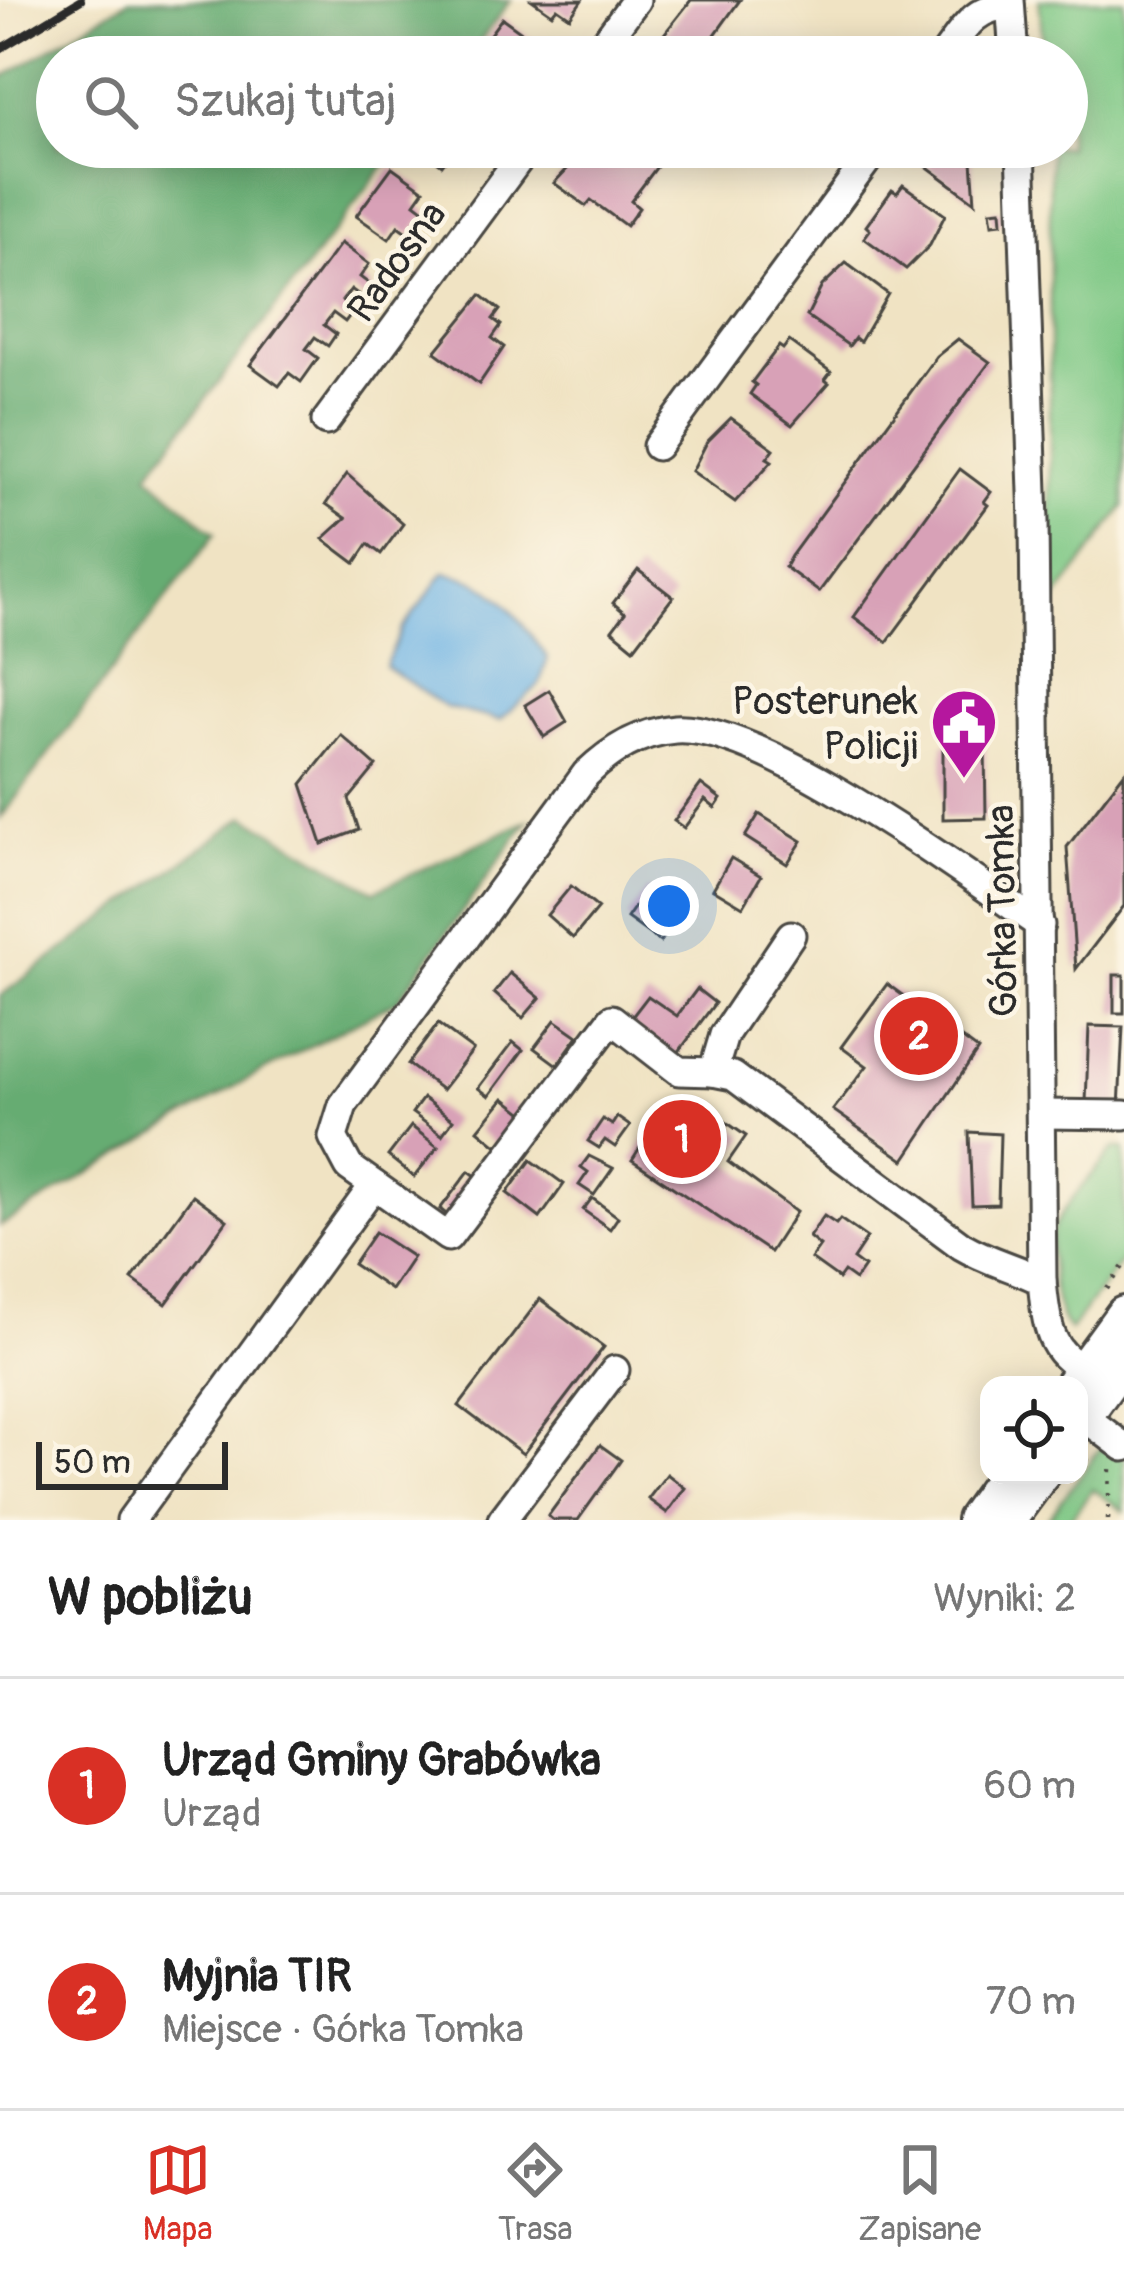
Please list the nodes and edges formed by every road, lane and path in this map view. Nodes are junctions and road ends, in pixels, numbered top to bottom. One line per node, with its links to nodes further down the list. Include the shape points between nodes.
1 (636, 0): 3 (street)
2 (1010, 3): 4 (street, via 985,6); 5 (street)
3 (609, 36)
4 (959, 36)
5 (1012, 36)
6 (513, 168): 9 (street, Radosna)
7 (862, 168): 10 (street)
8 (1022, 168): 11 (street, Górka Tomka)
9 (326, 421)
10 (658, 446)
11 (1040, 926): 14 (street, Górka Tomka); 16 (street, via 806,774 708,735 678,729 642,736 586,774 344,1105 334,1124 337,1152)
12 (791, 935): 13 (street, via 724,1035)
13 (713, 1072): 16 (street, via 680,1071 612,1019 448,1237); 17 (street, via 752,1089 962,1246)
14 (1043, 1114): 15 (street); 17 (street, Górka Tomka)
15 (1124, 1115)
16 (374, 1185): 23 (street)
17 (1042, 1281): 20 (street, Górka Tomka, via 1058,1352)
18 (1124, 1315): 20 (main road)
19 (615, 1370): 24 (street)
20 (1091, 1390): 21 (street, Górka Tomka)
21 (1120, 1444): 26 (path)
22 (1013, 1495): 25 (main road)
23 (131, 1520)
24 (502, 1520)
25 (974, 1520)
26 (1108, 1520)

